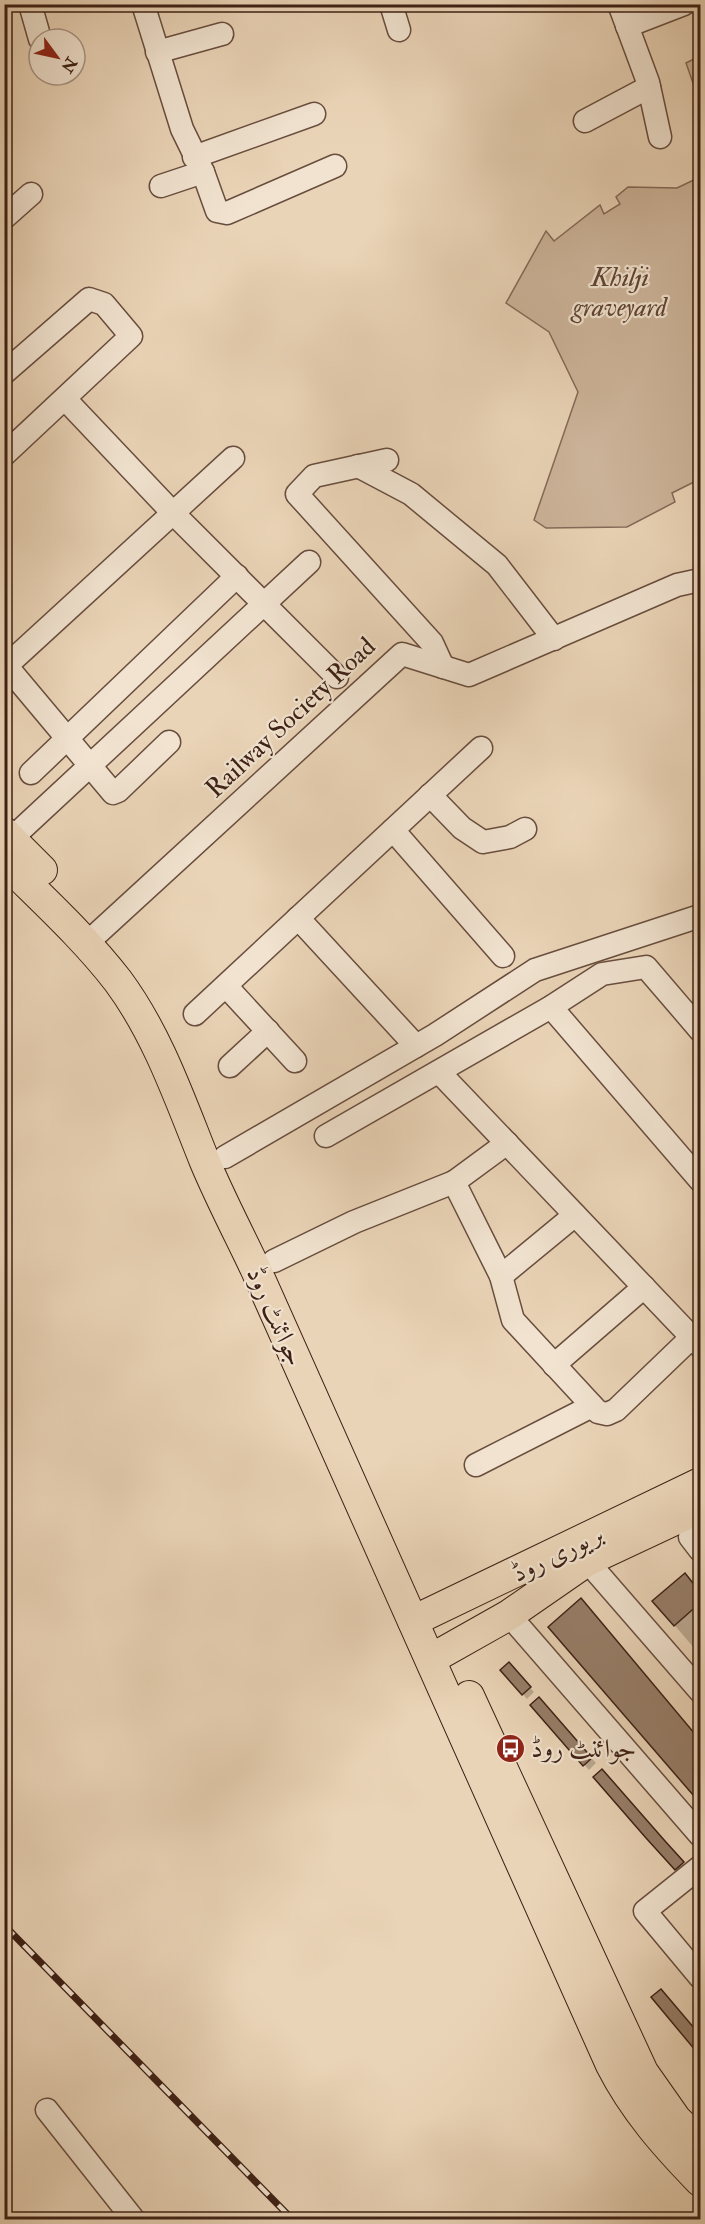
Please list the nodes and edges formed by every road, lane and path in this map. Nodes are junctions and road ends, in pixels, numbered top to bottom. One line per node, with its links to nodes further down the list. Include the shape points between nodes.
1 (30, 4): 7 (street)
2 (143, 4): 10 (street)
3 (392, 4): 8 (street)
4 (620, 4): 6 (street)
5 (684, 4): 6 (street)
6 (627, 26): 11 (street)
7 (37, 27)
8 (399, 30)
9 (222, 34): 10 (street)
10 (157, 52): 15 (street, via 182,129)
11 (649, 87): 13 (street); 14 (street)
12 (314, 114): 15 (street)
13 (585, 121)
14 (660, 137)
15 (199, 164): 16 (street, via 217,211 227,213); 17 (street)
16 (335, 166)
17 (161, 186)
18 (31, 194): 19 (street)
19 (4, 218)
20 (4, 374): 21 (street, via 89,299 95,299 104,304 130,336)
21 (65, 399): 22 (street); 26 (street)
22 (4, 455)
23 (233, 458): 26 (street)
24 (387, 460): 25 (street)
25 (358, 466): 31 (street, via 411,494 497,565); 33 (street, via 314,476 297,494 432,643)
26 (173, 513): 28 (street); 32 (street)
27 (309, 562): 30 (street)
28 (237, 576): 30 (street); 35 (street)
29 (700, 580): 31 (street, Railway Society Road, via 677,585)
30 (266, 603): 34 (street); 38 (street)
31 (554, 639): 33 (street, Railway Society Road, via 469,675)
32 (5, 665): 35 (street)
33 (442, 667): 46 (street, Railway Society Road, via 402,654)
34 (337, 677)
35 (66, 739): 38 (street); 39 (street)
36 (169, 742): 38 (street, via 113,793)
37 (481, 748): 40 (street)
38 (88, 767): 43 (street)
39 (31, 773)
40 (430, 795): 41 (street, via 462,828 483,842 510,837); 42 (street)
41 (525, 829)
42 (393, 830): 45 (street); 47 (street)
43 (7, 844): 46 (main road, جوائنٹ روڈ)
44 (700, 916): 53 (street, via 535,970)
45 (298, 918): 48 (street); 53 (street)
46 (94, 936): 59 (main road, جوائنٹ روڈ, via 135,970 163,1015 190,1069); 74 (main road, جوائنٹ روڈ, via 159,1050 206,1165)
47 (503, 956)
48 (226, 986): 50 (street); 52 (street)
49 (551, 1008): 51 (street, via 602,974 646,967); 56 (street); 60 (street)
50 (195, 1014)
51 (700, 1030)
52 (267, 1031): 54 (street); 55 (street)
53 (416, 1046): 59 (street)
54 (296, 1061)
55 (230, 1066)
56 (439, 1072): 57 (street); 58 (street)
57 (326, 1136)
58 (507, 1143): 61 (street); 62 (street)
59 (225, 1157): 63 (main road, جوائنٹ روڈ)
60 (700, 1180)
61 (454, 1182): 63 (street, via 354,1222); 64 (street)
62 (575, 1215): 64 (street); 65 (street)
63 (274, 1261): 74 (main road, جوائنٹ روڈ)
64 (501, 1276): 67 (street, via 513,1320)
65 (644, 1287): 66 (street); 67 (street)
66 (696, 1342): 68 (street, via 616,1410 607,1414)
67 (554, 1365): 68 (street)
68 (592, 1406): 69 (street)
69 (476, 1465)
70 (700, 1483): 74 (main road, بریوری روڈ)
71 (700, 1508): 72 (main road, بریوری روڈ)
72 (587, 1561): 73 (main road, بریوری روڈ); 76 (street)
73 (509, 1615): 75 (main road, بریوری روڈ); 77 (street)
74 (422, 1616): 75 (main road, جوائنٹ روڈ)
75 (440, 1655): 81 (main road, جوائنٹ روڈ, via 643,2072 676,2119); 82 (main road, جوائنٹ روڈ, via 621,2085 657,2135)
76 (700, 1691)
77 (700, 1835)
78 (700, 1867): 79 (street, via 645,1911)
79 (700, 1977)
80 (46, 2110): 83 (street)
81 (700, 2143)
82 (700, 2181)
83 (134, 2220)

